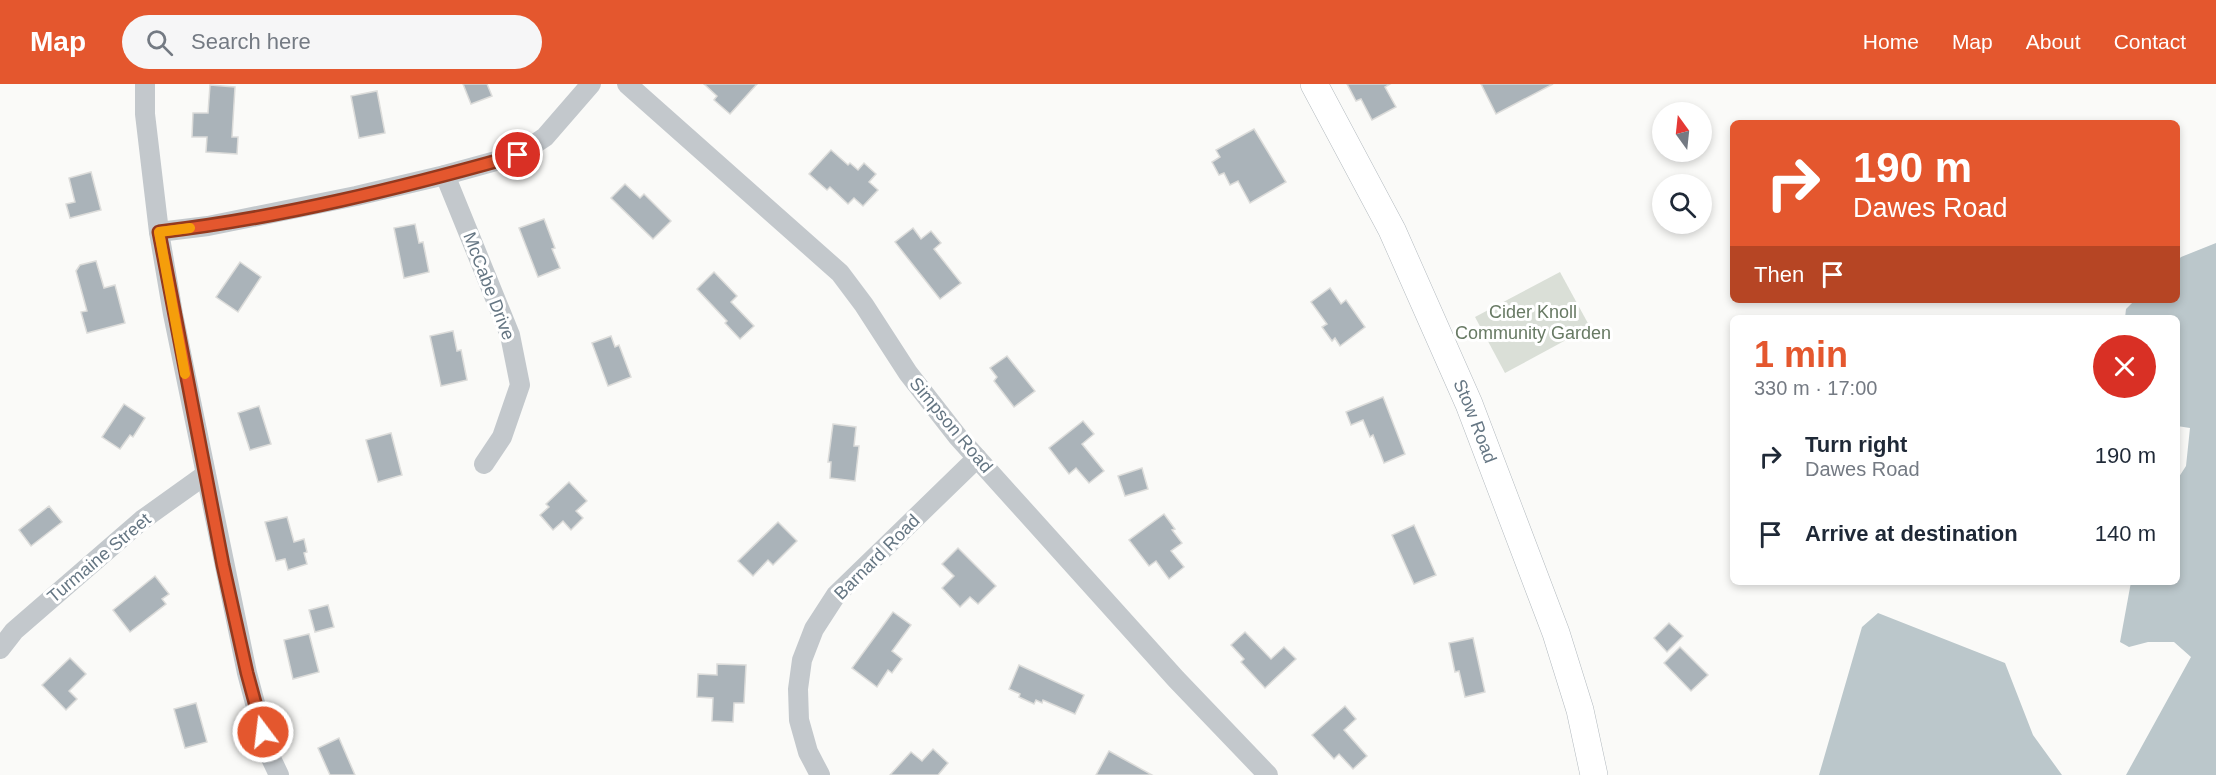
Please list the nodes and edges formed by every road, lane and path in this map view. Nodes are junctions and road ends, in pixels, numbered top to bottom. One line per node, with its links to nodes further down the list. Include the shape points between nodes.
1 (145, 84): 6 (street)
2 (591, 84): 5 (street, via 545,138 518,155)
3 (627, 84): 7 (street, Simpson Road, via 840,273 920,390)
4 (1314, 84): 14 (street, Stow Road, via 1392,230 1469,404 1556,633 1580,710)
5 (445, 175): 6 (street, via 208,226); 8 (street, McCabe Drive, via 510,335 520,386 502,438)
6 (159, 232): 9 (street)
7 (977, 458): 12 (street, Barnard Road, via 836,595 814,629 802,660 799,720 808,752); 13 (street, Simpson Road)
8 (484, 464)
9 (206, 475): 10 (street, Turmaine Street, via 142,520 14,631); 11 (street, via 247,673 268,752)
10 (0, 649)
11 (279, 775)
12 (820, 775)
13 (1268, 775)
14 (1594, 775)

